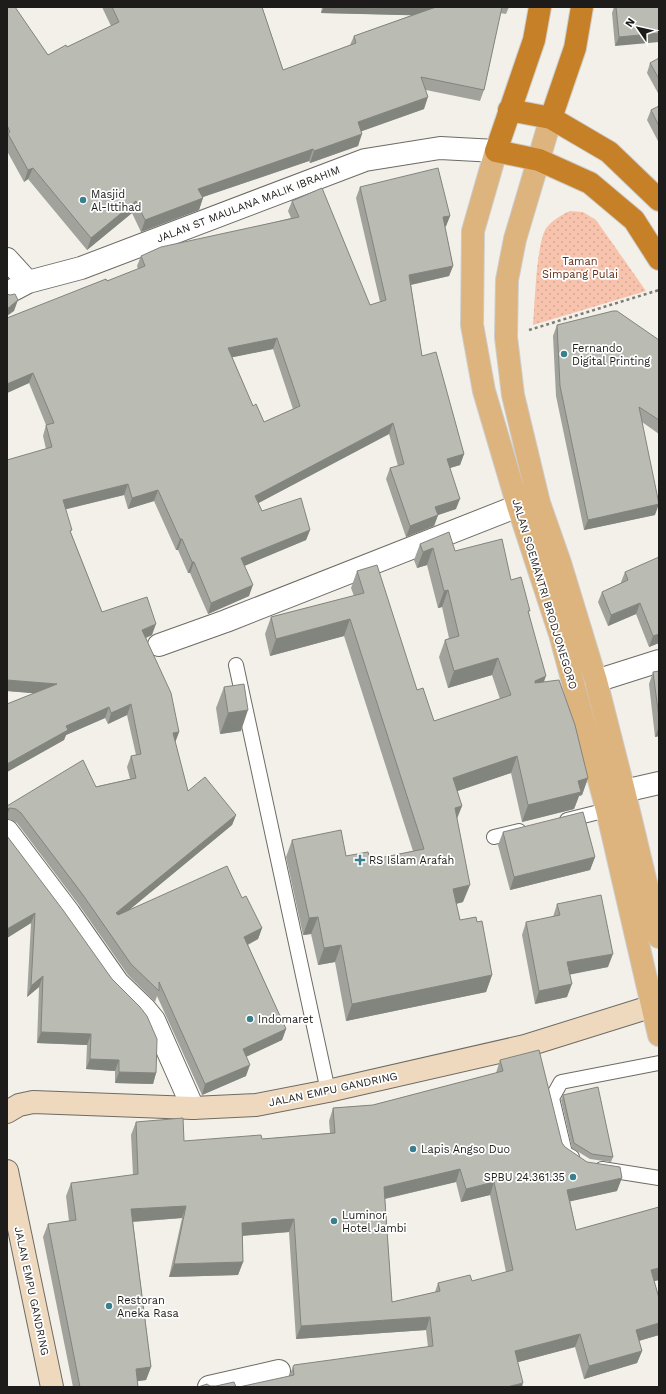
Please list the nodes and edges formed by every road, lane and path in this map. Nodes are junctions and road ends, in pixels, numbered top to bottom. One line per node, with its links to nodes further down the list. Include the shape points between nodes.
1 (540, 7): 3 (highway, via 534,40)
2 (582, 7): 4 (highway, via 575,48)
3 (509, 110): 4 (highway); 5 (highway)
4 (551, 118): 6 (main road, JALAN SOEMANTRI BRODJONEGORO); 7 (highway, via 609,152)
5 (496, 151): 6 (highway); 10 (street, JALAN ST MAULANA MALIK IBRAHIM, via 440,148 364,160 81,268); 14 (main road, JALAN SOEMANTRI BRODJONEGORO, via 473,231 472,326 484,390)
6 (540, 160): 9 (highway, via 590,183 634,220); 13 (main road, JALAN SOEMANTRI BRODJONEGORO, via 515,239 507,280)
7 (659, 200)
8 (7, 259): 10 (street)
9 (659, 259)
10 (28, 282): 12 (street, JALAN ST MAULANA MALIK IBRAHIM)
11 (659, 290): 13 (path)
12 (7, 292)
13 (506, 337): 18 (main road, JALAN SOEMANTRI BRODJONEGORO, via 513,395 539,503)
14 (518, 506): 15 (street); 21 (main road, JALAN SOEMANTRI BRODJONEGORO, via 560,634)
15 (159, 645)
16 (659, 661): 18 (street)
17 (236, 665): 30 (lane)
18 (596, 681): 20 (main road, JALAN SOEMANTRI BRODJONEGORO)
19 (659, 783): 20 (street)
20 (624, 791): 26 (main road, JALAN SOEMANTRI BRODJONEGORO)
21 (607, 810): 22 (lane); 27 (main road, JALAN SOEMANTRI BRODJONEGORO)
22 (554, 823)
23 (532, 828): 25 (lane)
24 (7, 831): 31 (street, via 118,983 154,1020)
25 (494, 837)
26 (659, 937)
27 (656, 1005): 28 (main road, JALAN SOEMANTRI BRODJONEGORO); 30 (street, JALAN EMPU GANDRING, via 525,1046)
28 (659, 1035)
29 (659, 1063): 34 (lane, via 561,1082 552,1098 565,1153 584,1165)
30 (328, 1091): 31 (street, JALAN EMPU GANDRING, via 256,1105)
31 (193, 1108): 32 (street, JALAN EMPU GANDRING, via 33,1102 19,1104)
32 (7, 1112)
33 (7, 1171): 36 (street, JALAN EMPU GANDRING)
34 (659, 1178)
35 (279, 1371): 37 (street)
36 (52, 1387)
37 (209, 1387)

